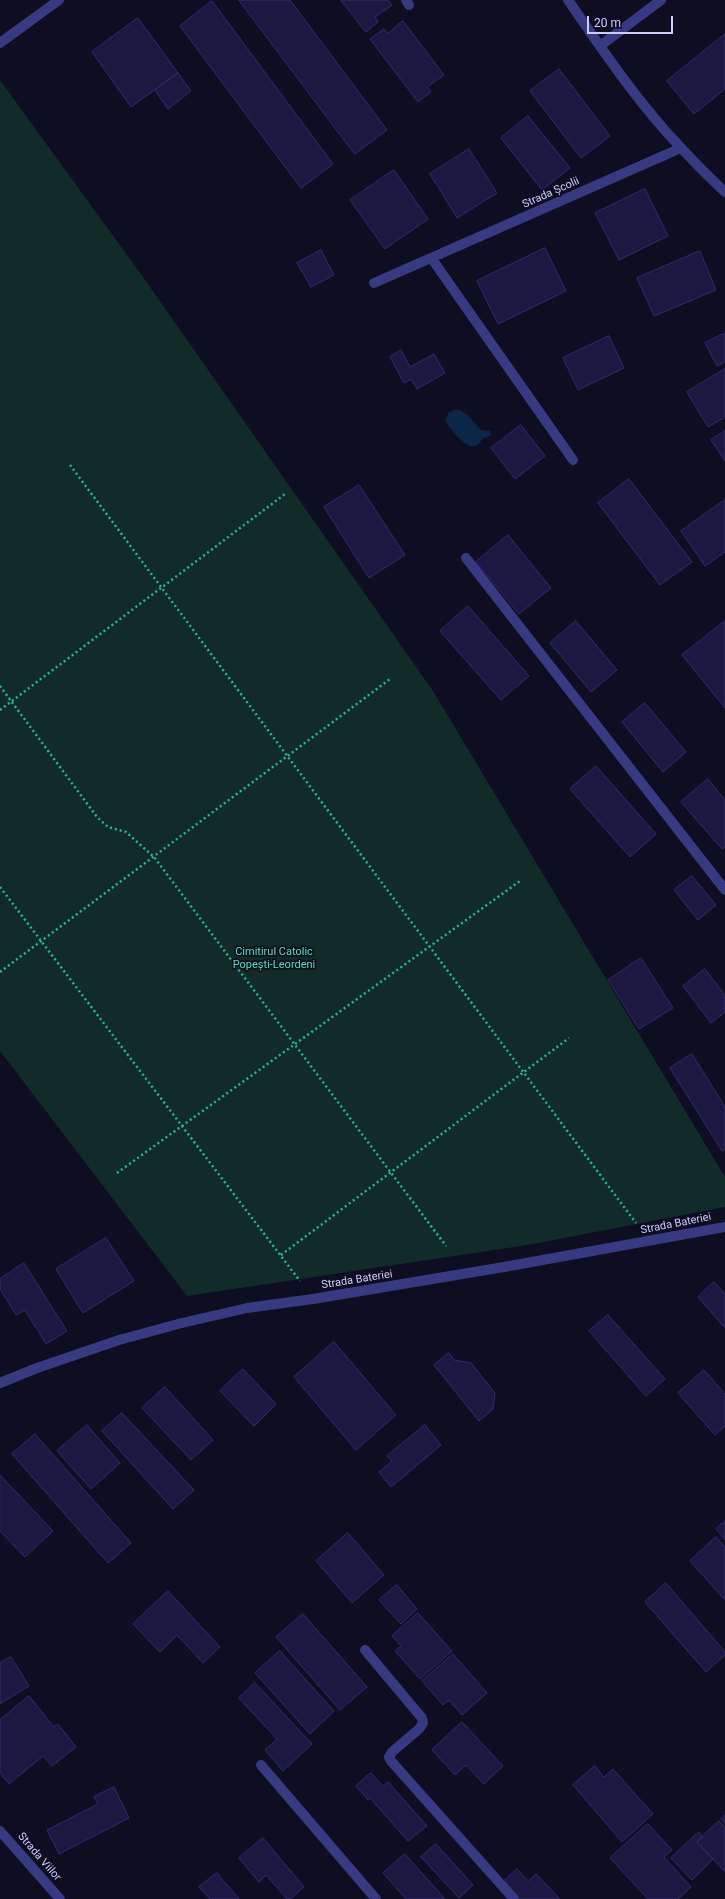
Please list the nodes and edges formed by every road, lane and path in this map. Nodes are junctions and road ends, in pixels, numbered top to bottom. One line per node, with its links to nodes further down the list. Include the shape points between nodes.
1 (59, 0): 4 (street)
2 (568, 0): 5 (street)
3 (661, 0): 5 (street)
4 (0, 43)
5 (600, 46): 6 (street)
6 (681, 148): 7 (street); 8 (street, Strada Școlii)
7 (725, 192)
8 (432, 259): 9 (street, Strada Școlii); 10 (street)
9 (374, 283)
10 (573, 460)
11 (70, 465): 14 (path)
12 (285, 494): 14 (path)
13 (466, 558): 23 (street)
14 (162, 587): 17 (path); 19 (path)
15 (390, 679): 19 (path)
16 (0, 686): 17 (path)
17 (12, 701): 18 (path); 20 (path, via 97,817 108,827 126,832)
18 (0, 710)
19 (289, 756): 20 (path); 25 (path)
20 (154, 857): 24 (path); 28 (path)
21 (520, 881): 25 (path)
22 (0, 887): 24 (path)
23 (725, 890)
24 (41, 941): 26 (path); 30 (path)
25 (429, 946): 28 (path); 29 (path)
26 (0, 972)
27 (569, 1038): 29 (path)
28 (294, 1044): 30 (path); 32 (path)
29 (524, 1073): 32 (path); 34 (path)
30 (182, 1126): 31 (path); 36 (path)
31 (117, 1172)
32 (390, 1172): 35 (path); 36 (path)
33 (725, 1227): 34 (street, Strada Bateriei)
34 (650, 1241): 37 (street, Strada Bateriei)
35 (446, 1246)
36 (281, 1255): 37 (path)
37 (313, 1299): 38 (street, Strada Bateriei, via 247,1308 118,1340)
38 (0, 1383)
39 (365, 1650): 44 (street, via 422,1718 423,1723 419,1729 392,1752 389,1757 391,1761)
40 (261, 1765): 43 (street)
41 (0, 1831): 42 (street, Strada Viilor)
42 (60, 1899)
43 (376, 1899)
44 (514, 1899)

